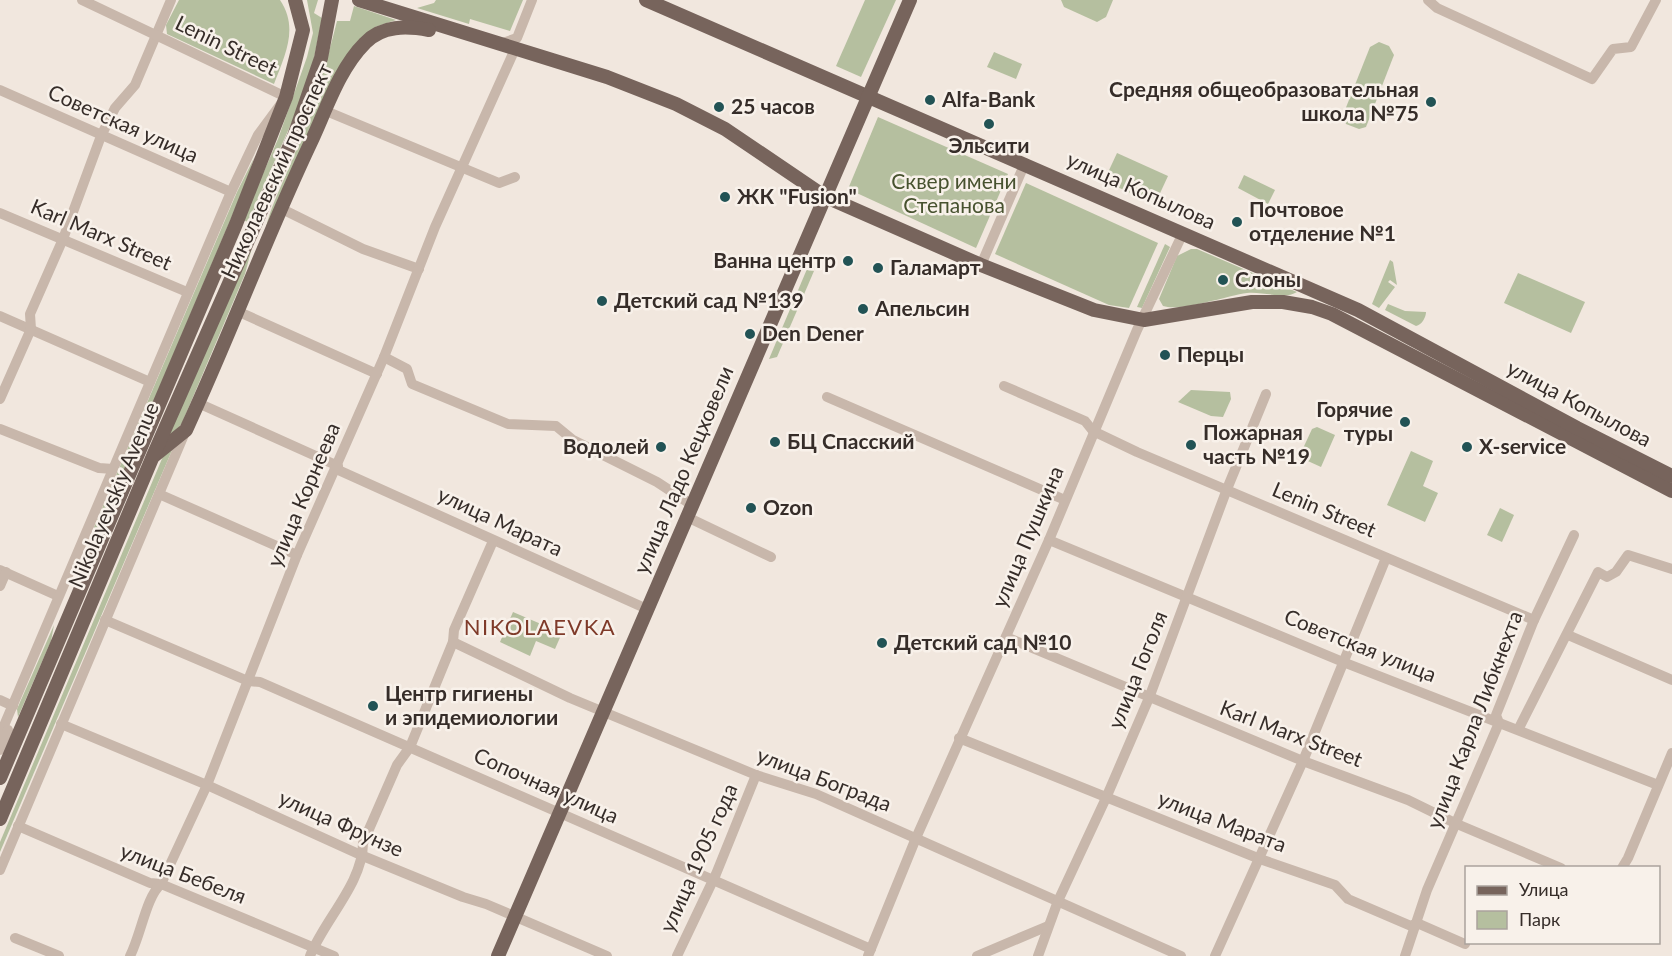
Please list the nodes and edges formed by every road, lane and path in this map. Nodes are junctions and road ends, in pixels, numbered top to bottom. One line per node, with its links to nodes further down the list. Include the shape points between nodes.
1 (82, 0): 12 (street, Lenin Street)
2 (171, 0): 12 (street)
3 (295, 0): 17 (main road, Николаевский проспект, via 303,30)
4 (359, 0): 13 (main road)
5 (532, 0): 14 (street, via 517,38)
6 (539, 0): 15 (street, улица Корнеева)
7 (646, 0): 18 (main road, улица Копылова)
8 (910, 0): 18 (main road, улица Ладо Кецховели)
9 (1428, 0): 10 (street, via 1437,8 1592,79 1613,50 1631,47)
10 (1656, 0)
11 (331, 3): 24 (main road, Николаевский проспект, via 313,82)
12 (156, 33): 17 (street, Lenin Street); 20 (street, via 135,85 115,108)
13 (480, 39): 14 (main road); 19 (main road, Николаевский проспект, via 419,28 388,29 376,34 355,55)
14 (500, 44): 15 (main road)
15 (521, 50): 22 (street, улица Корнеева); 26 (main road, via 607,77 698,114 765,154)
16 (0, 90): 20 (street, Советская улица)
17 (286, 96): 25 (street, via 258,135); 68 (main road, Nikolayevskiy Avenue)
18 (869, 96): 21 (main road, улица Копылова); 26 (main road, улица Ладо Кецховели)
19 (326, 111): 22 (street); 27 (main road, Николаевский проспект)
20 (101, 136): 25 (street, Советская улица); 30 (street)
21 (1025, 163): 29 (main road, улица Копылова); 31 (street)
22 (461, 169): 23 (street, via 499,183); 32 (street, улица Корнеева)
23 (515, 177)
24 (270, 189): 33 (main road); 50 (main road, Nikolayevskiy Avenue)
25 (231, 192): 34 (street)
26 (824, 196): 31 (main road); 58 (main road, улица Ладо Кецховели)
27 (280, 208): 32 (street, via 363,249); 33 (main road, Николаевский проспект)
28 (0, 213): 30 (street, Karl Marx Street)
29 (1183, 234): 37 (street, улица Пушкина); 53 (main road, улица Копылова, via 1358,310)
30 (63, 239): 34 (street, Karl Marx Street); 38 (street, via 30,314)
31 (981, 265): 37 (main road, via 1094,310)
32 (419, 269): 39 (street, улица Корнеева)
33 (252, 272): 35 (main road, Николаевский проспект)
34 (188, 292): 41 (street)
35 (237, 311): 40 (street); 46 (main road, Николаевский проспект)
36 (0, 316): 38 (street)
37 (1144, 320): 49 (street, улица Пушкина); 55 (main road, улица Копылова, via 1252,302 1312,307)
38 (31, 329): 41 (street); 45 (street)
39 (384, 357): 40 (street, улица Корнеева); 58 (street, via 407,369 412,384 508,424 556,426 573,440 657,482)
40 (377, 374): 51 (street, улица Корнеева)
41 (150, 382): 52 (street)
42 (1004, 386): 49 (street, Lenin Street, via 1085,421)
43 (1266, 394): 54 (street, улица Гоголя)
44 (827, 397): 57 (street)
45 (0, 399)
46 (198, 404): 48 (main road, Николаевский проспект); 51 (street, улица Марата)
47 (0, 429): 52 (street, via 99,468)
48 (186, 430): 50 (main road); 56 (street)
49 (1093, 431): 54 (street, Lenin Street); 57 (street, улица Пушкина)
50 (153, 456): 100 (main road, Nikolayevskiy Avenue)
51 (337, 467): 62 (street, улица Марата); 63 (street, улица Корнеева)
52 (113, 469): 59 (street)
53 (1672, 476)
54 (1227, 489): 65 (street, Lenin Street); 71 (street, улица Гоголя)
55 (1672, 491)
56 (159, 494): 63 (street); 73 (street)
57 (1065, 500): 61 (street, улица Пушкина)
58 (689, 511): 64 (street); 72 (main road, улица Ладо Кецховели)
59 (85, 535): 68 (street); 70 (street)
60 (1574, 535): 74 (street, улица Карла Либкнехта)
61 (1049, 540): 71 (street, Советская улица); 76 (street, улица Пушкина)
62 (493, 541): 72 (street, улица Марата); 77 (street, via 454,630)
63 (297, 555): 80 (street, улица Корнеева)
64 (771, 557)
65 (1386, 558): 74 (street, Lenin Street); 78 (street)
66 (1672, 569): 75 (street, улица Карла Либкнехта, via 1628,555 1613,575 1607,577 1598,572)
67 (3, 571): 69 (street); 70 (street)
68 (90, 571): 95 (main road, Nikolayevskiy Avenue)
69 (0, 586)
70 (58, 596): 83 (street)
71 (1188, 597): 78 (street, Советская улица); 81 (street, улица Гоголя)
72 (647, 609): 84 (main road, улица Ладо Кецховели)
73 (105, 620): 80 (street, Сопочная улица); 86 (street)
74 (1534, 620): 85 (street, улица Карла Либкнехта, via 1496,715)
75 (1568, 635): 79 (street); 87 (street, улица Карла Либкнехта)
76 (1006, 637): 81 (street, Karl Marx Street); 89 (street, улица Пушкина)
77 (453, 642): 84 (street, улица Бограда); 90 (street)
78 (1343, 662): 85 (street, Советская улица); 93 (street)
79 (1672, 680)
80 (248, 681): 90 (street, Сопочная улица, via 260,682); 96 (street, улица Корнеева)
81 (1149, 698): 93 (street, Karl Marx Street); 98 (street, улица Гоголя)
82 (0, 700): 83 (street)
83 (13, 706): 88 (street); 91 (street)
84 (604, 710): 94 (street, улица Бограда); 99 (main road, улица Ладо Кецховели)
85 (1499, 723): 87 (street, Советская улица); 101 (street, улица Карла Либкнехта)
86 (61, 724): 96 (street, улица Фрунзе); 102 (street)
87 (1519, 728): 97 (street, Советская улица)
88 (0, 735)
89 (959, 738): 98 (street, улица Марата); 103 (street, улица Пушкина)
90 (410, 747): 99 (street, Сопочная улица); 104 (street, via 396,765 363,843)
91 (0, 750)
92 (1672, 753): 97 (street)
93 (1303, 761): 101 (street, Karl Marx Street, via 1408,800); 105 (street)
94 (756, 775): 103 (street, улица Бограда, via 816,794); 109 (street, улица 1905 года)
95 (0, 778)
96 (207, 785): 104 (street, улица Фрунзе); 110 (street, улица Корнеева)
97 (1658, 785): 107 (street)
98 (1106, 798): 105 (street, улица Марата); 111 (street, улица Гоголя)
99 (559, 814): 109 (street, Сопочная улица); 112 (main road, улица Ладо Кецховели)
100 (0, 819)
101 (1457, 824): 106 (street, Karl Marx Street); 113 (street, улица Карла Либкнехта, via 1427,890)
102 (18, 826): 108 (street); 110 (street, улица Бебеля, via 150,883)
103 (916, 838): 111 (street, улица Бограда); 118 (street, улица Пушкина)
104 (363, 856): 112 (street, улица Фрунзе); 117 (street, via 333,919)
105 (1260, 859): 113 (street, улица Марата, via 1335,885 1348,899 1411,926); 128 (street)
106 (1559, 866)
107 (1623, 866)
108 (0, 870)
109 (712, 879): 118 (street, Сопочная улица); 124 (street, улица 1905 года)
110 (161, 884): 117 (street, улица Бебеля); 120 (street, улица Корнеева, via 152,892 140,938)
111 (1058, 901): 114 (street, улица Гоголя); 127 (street, улица Бограда)
112 (515, 917): 122 (main road, улица Ладо Кецховели); 123 (street, улица Фрунзе)
113 (1417, 923): 116 (street, улица Марата); 129 (street, улица Карла Либкнехта)
114 (1048, 926): 125 (street); 126 (street, улица Гоголя)
115 (15, 938): 119 (street)
116 (1465, 944)
117 (312, 951): 121 (street, улица Бебеля)
118 (870, 953)
119 (59, 956)
120 (130, 956)
121 (334, 956)
122 (498, 956)
123 (607, 956)
124 (677, 956)
125 (977, 956)
126 (1038, 956)
127 (1181, 956)
128 (1215, 956)
129 (1405, 956)

